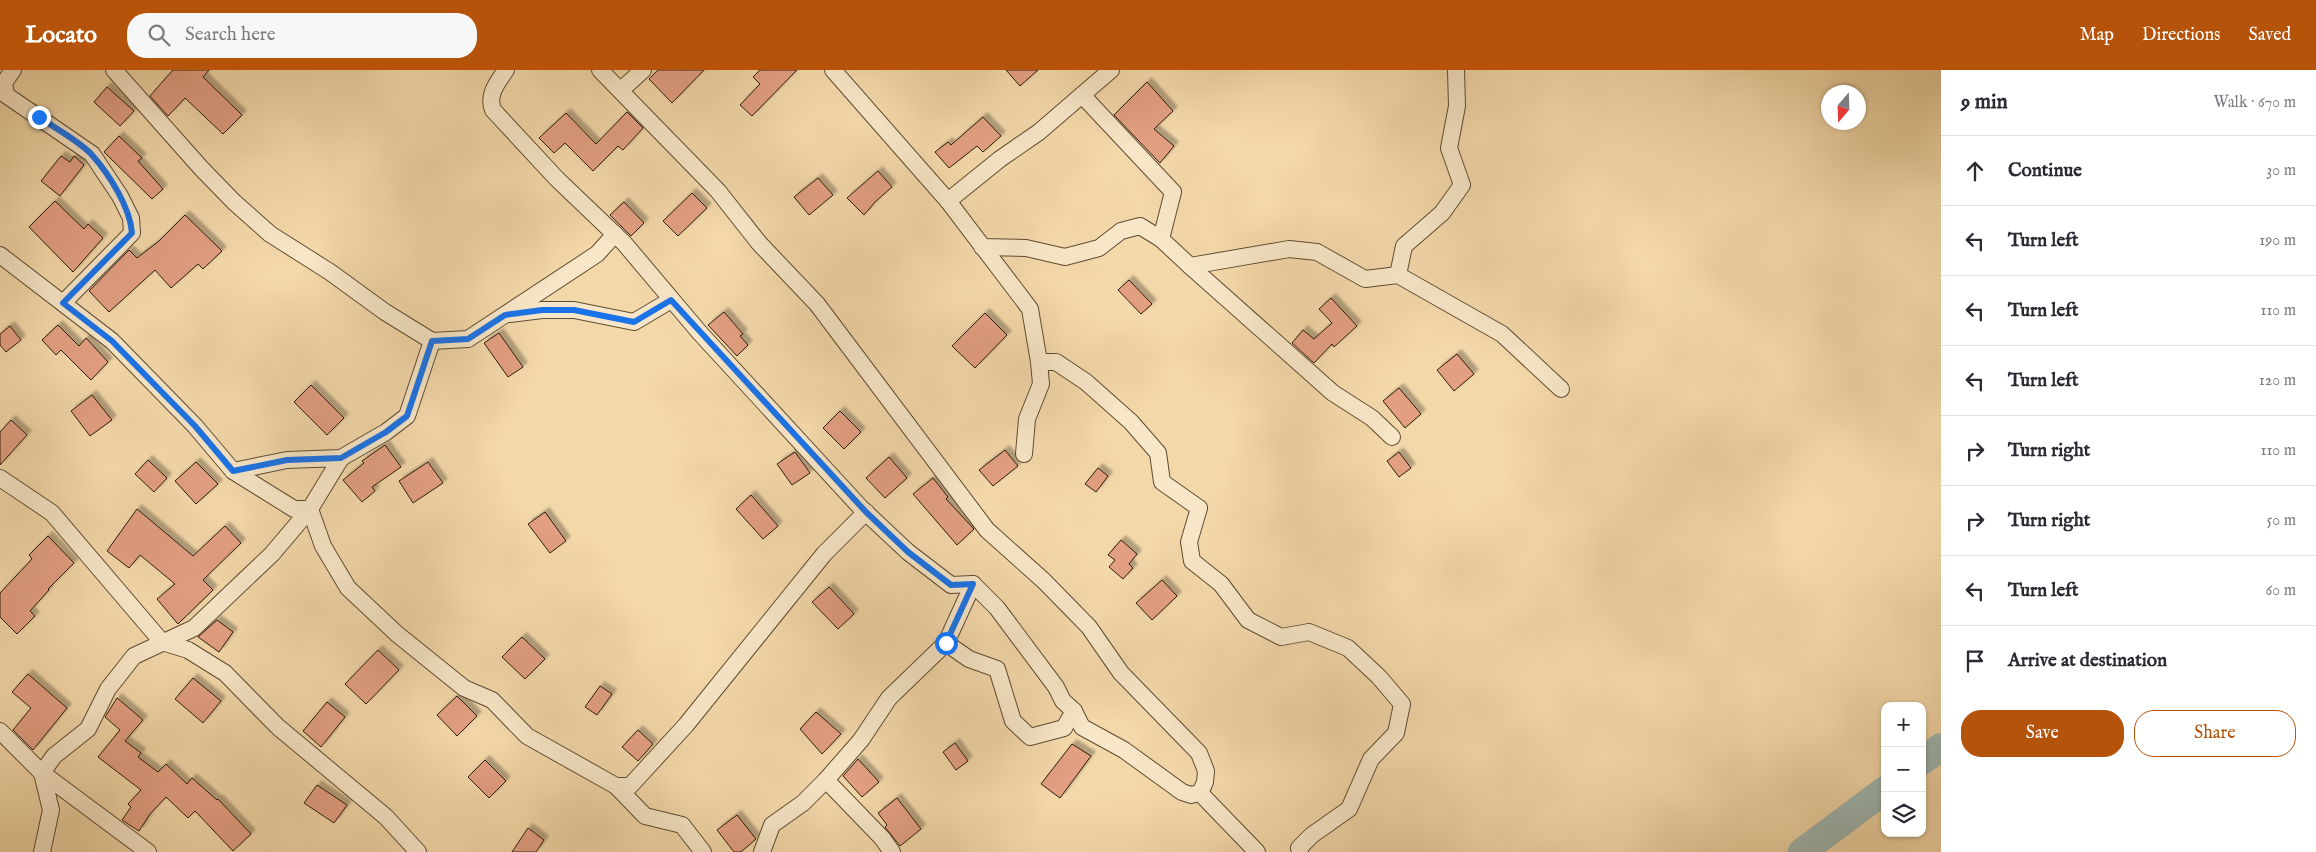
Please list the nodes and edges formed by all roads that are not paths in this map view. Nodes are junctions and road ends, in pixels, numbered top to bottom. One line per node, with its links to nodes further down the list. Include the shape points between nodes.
1 (13, 70): 19 (street, via 4,83 6,95 92,154 131,218 132,233)
2 (114, 70): 21 (street, via 207,175 270,234)
3 (506, 70): 12 (street, via 492,94 490,102 494,110 562,184)
4 (600, 70): 9 (street)
5 (643, 70): 9 (street)
6 (833, 70): 11 (street)
7 (1111, 70): 10 (street)
8 (1456, 70): 17 (street, via 1457,106 1449,148 1462,185 1442,213 1404,246)
9 (620, 90): 39 (street, via 718,191 759,243 817,304 987,530 1089,627 1121,673 1198,753 1206,771)
10 (1082, 96): 11 (street); 13 (street, via 1173,192)
11 (948, 201): 14 (street)
12 (615, 234): 18 (street); 20 (street, via 597,254)
13 (1161, 240): 14 (street, via 1140,226 1122,231 1100,248 1065,257 1026,248); 16 (street)
14 (982, 247): 22 (street, via 1030,309)
15 (0, 255): 19 (street)
16 (1190, 266): 17 (street, via 1289,249 1317,252 1365,279); 24 (street, via 1333,393 1372,418)
17 (1398, 275): 23 (street, via 1502,334)
18 (671, 300): 20 (street, via 634,322 574,310); 30 (street)
19 (63, 303): 27 (street, via 112,341 195,426)
20 (505, 315): 21 (street, via 468,339)
21 (432, 341): 26 (street, via 407,416)
22 (1039, 362): 25 (street, via 1041,384 1027,419); 47 (street, via 1056,362 1086,382 1131,422 1158,453 1162,482 1199,508 1189,542 1192,561 1221,584 1248,620 1281,637 1309,632 1348,648 1402,704 1396,733 1371,759 1349,809 1312,835)
23 (1561, 389)
24 (1392, 437)
25 (1024, 454)
26 (341, 458): 27 (street, via 287,460); 29 (street)
27 (233, 471): 29 (street, via 294,509)
28 (0, 478): 32 (street, via 52,514)
29 (310, 509): 32 (street, via 272,554 194,628); 38 (street, via 323,546 348,588 397,634 464,688 492,700 527,736)
30 (866, 512): 31 (street, via 908,552 951,585); 38 (street, via 824,554 686,725 630,786)
31 (973, 584): 33 (street); 34 (street, via 997,608 1063,701)
32 (162, 642): 36 (street, via 134,656 108,689 88,729 54,756); 42 (street, via 188,650 225,673 278,727 386,817)
33 (946, 643): 34 (street, via 969,659 996,669 1013,721 1030,737 1064,728); 37 (street, via 889,698 861,740)
34 (1074, 711): 39 (street, via 1082,727 1124,750 1167,783 1191,795)
35 (0, 731): 36 (street)
36 (42, 773): 40 (street, via 51,810); 41 (street)
37 (826, 780): 44 (street, via 803,804 772,825); 45 (street)
38 (616, 786): 43 (street, via 645,816 682,825)
39 (1200, 793): 46 (street)
40 (42, 852)
41 (148, 852)
42 (418, 852)
43 (703, 852)
44 (762, 852)
45 (892, 852)
46 (1257, 852)
47 (1300, 852)

